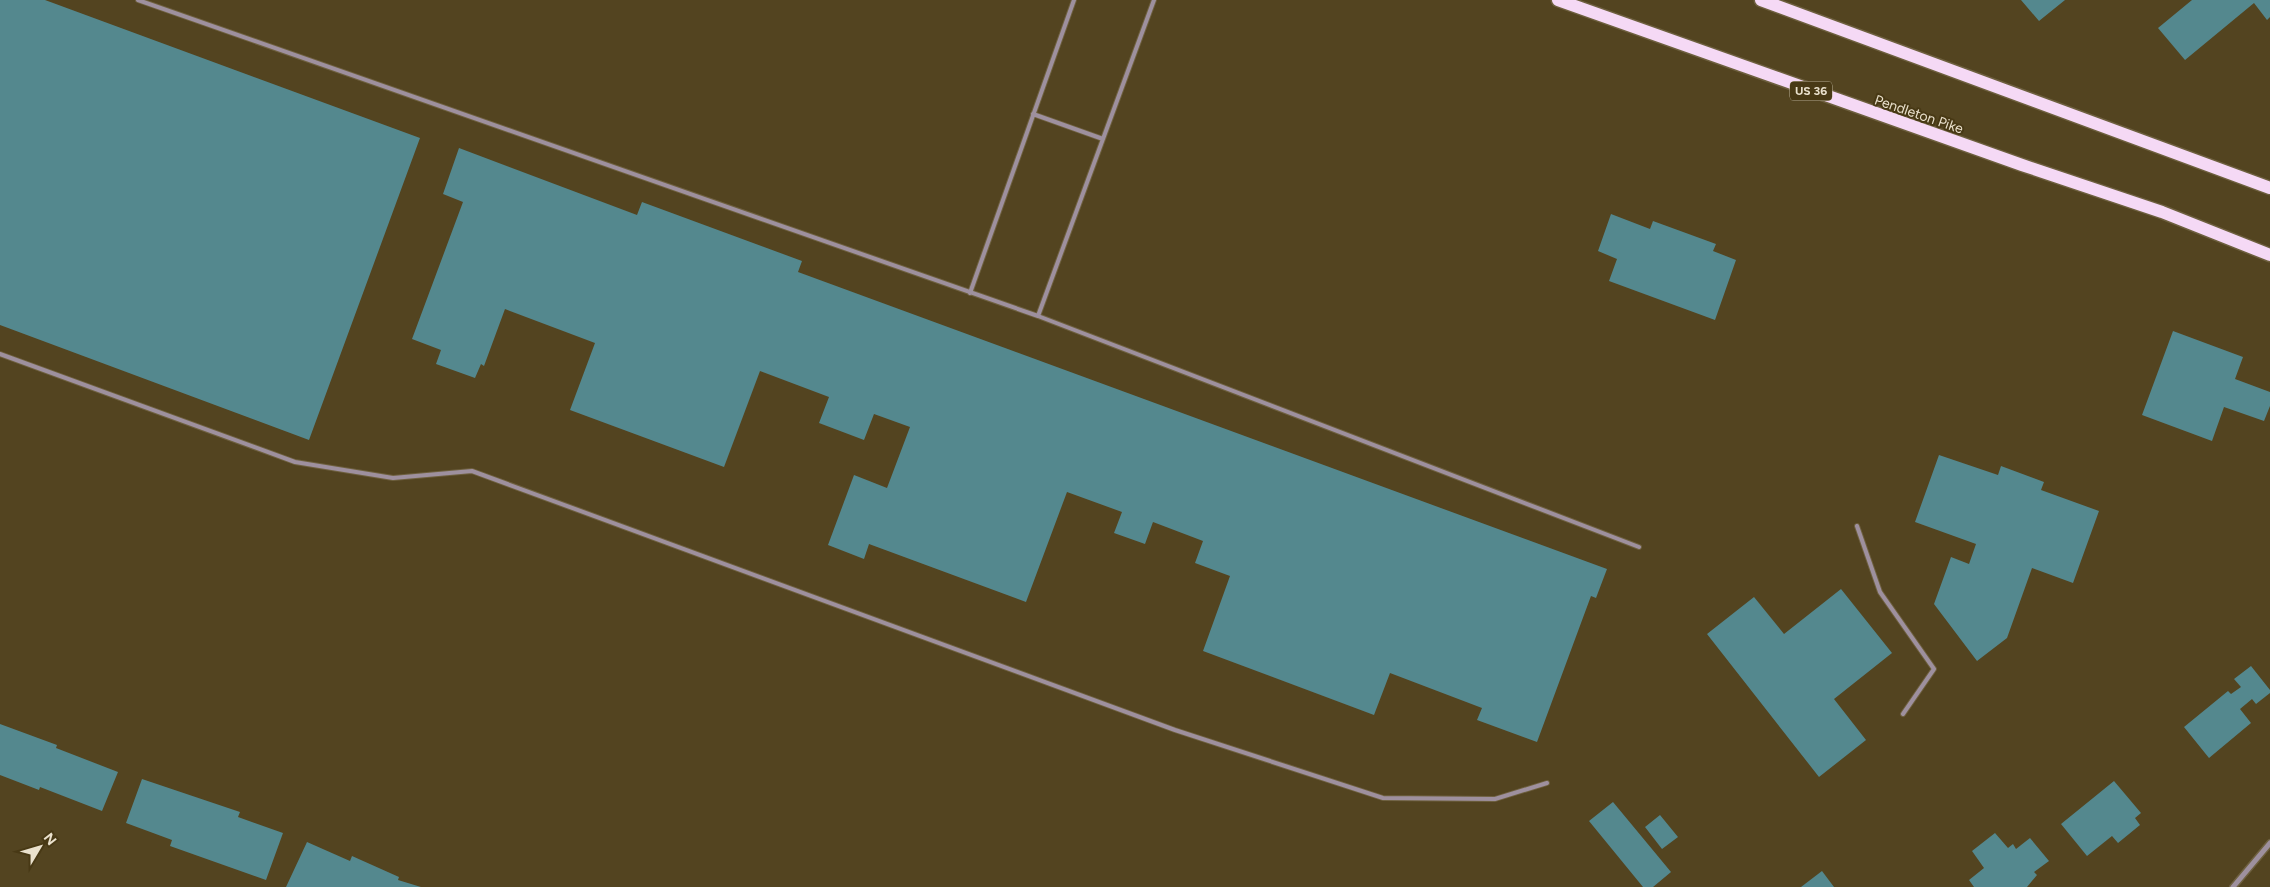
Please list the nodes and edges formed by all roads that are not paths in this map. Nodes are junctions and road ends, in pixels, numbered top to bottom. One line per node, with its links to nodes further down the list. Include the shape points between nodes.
1 (138, 0): 10 (lane)
2 (1074, 0): 6 (lane)
3 (1154, 0): 7 (lane)
4 (1558, 0): 9 (main road, Pendleton Pike / US 36, via 2022,166 2162,212)
5 (1761, 0): 8 (main road)
6 (1033, 114): 7 (lane); 10 (lane)
7 (1103, 139): 11 (lane)
8 (2270, 188)
9 (2270, 255)
10 (970, 293): 11 (lane)
11 (1038, 316): 14 (lane)
12 (0, 354): 16 (lane, via 294,462 393,478 472,471 1175,730 1383,798 1495,799)
13 (1857, 526): 15 (lane, via 1880,592 1934,669)
14 (1640, 547)
15 (1903, 714)
16 (1547, 783)
17 (2270, 843): 18 (street)
18 (2233, 887)

